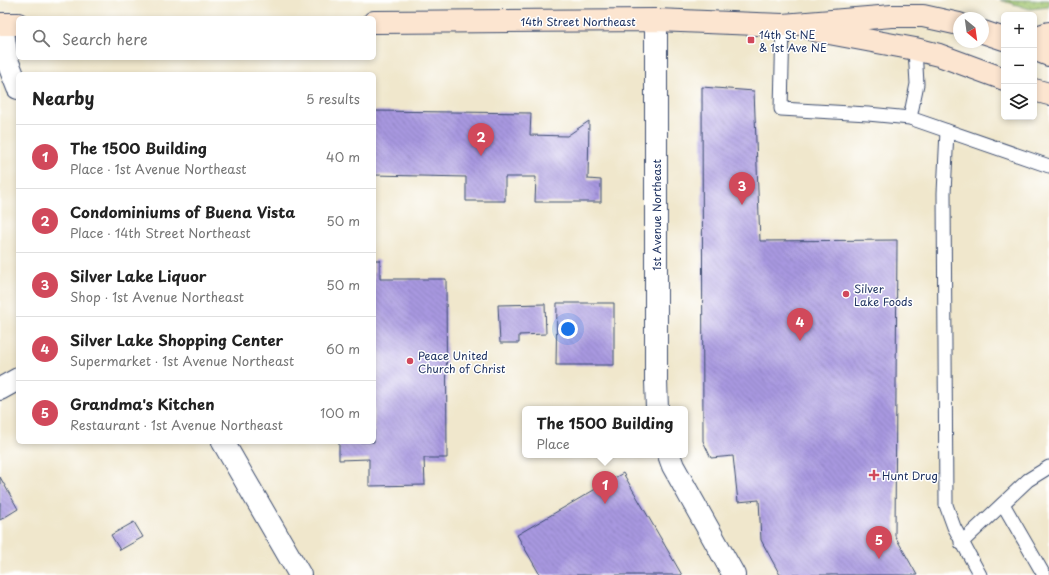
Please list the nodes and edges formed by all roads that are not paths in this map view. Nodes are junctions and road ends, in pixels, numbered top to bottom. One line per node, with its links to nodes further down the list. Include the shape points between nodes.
1 (656, 20): 2 (main road, 14th Street Northeast); 5 (main road, 14th Street Northeast); 22 (street, 1st Avenue Northeast)
2 (376, 22)
3 (953, 23): 5 (main road, 14th Street Northeast, via 923,16 892,16)
4 (7, 24): 14 (street, via 7,60)
5 (783, 24): 10 (main road, 14th Street Northeast); 17 (lane, via 781,109)
6 (1049, 33): 8 (main road)
7 (989, 34): 9 (main road)
8 (1037, 37)
9 (1001, 38)
10 (915, 49): 13 (main road, 14th Street Northeast); 17 (lane, via 916,84)
11 (1037, 50): 12 (main road)
12 (1049, 55)
13 (1001, 78)
14 (16, 83)
15 (1037, 91): 16 (main road)
16 (1049, 94)
17 (910, 118): 18 (lane)
18 (947, 131): 19 (lane); 27 (lane, via 944,193 946,505)
19 (1049, 166)
20 (16, 380): 21 (street)
21 (0, 389)
22 (657, 406)
23 (224, 444): 28 (street)
24 (670, 458): 29 (street)
25 (1049, 468): 26 (lane, via 1028,480)
26 (1003, 504): 27 (lane); 31 (lane)
27 (962, 543): 30 (lane)
28 (300, 575)
29 (734, 575)
30 (980, 575)
31 (1044, 575)

